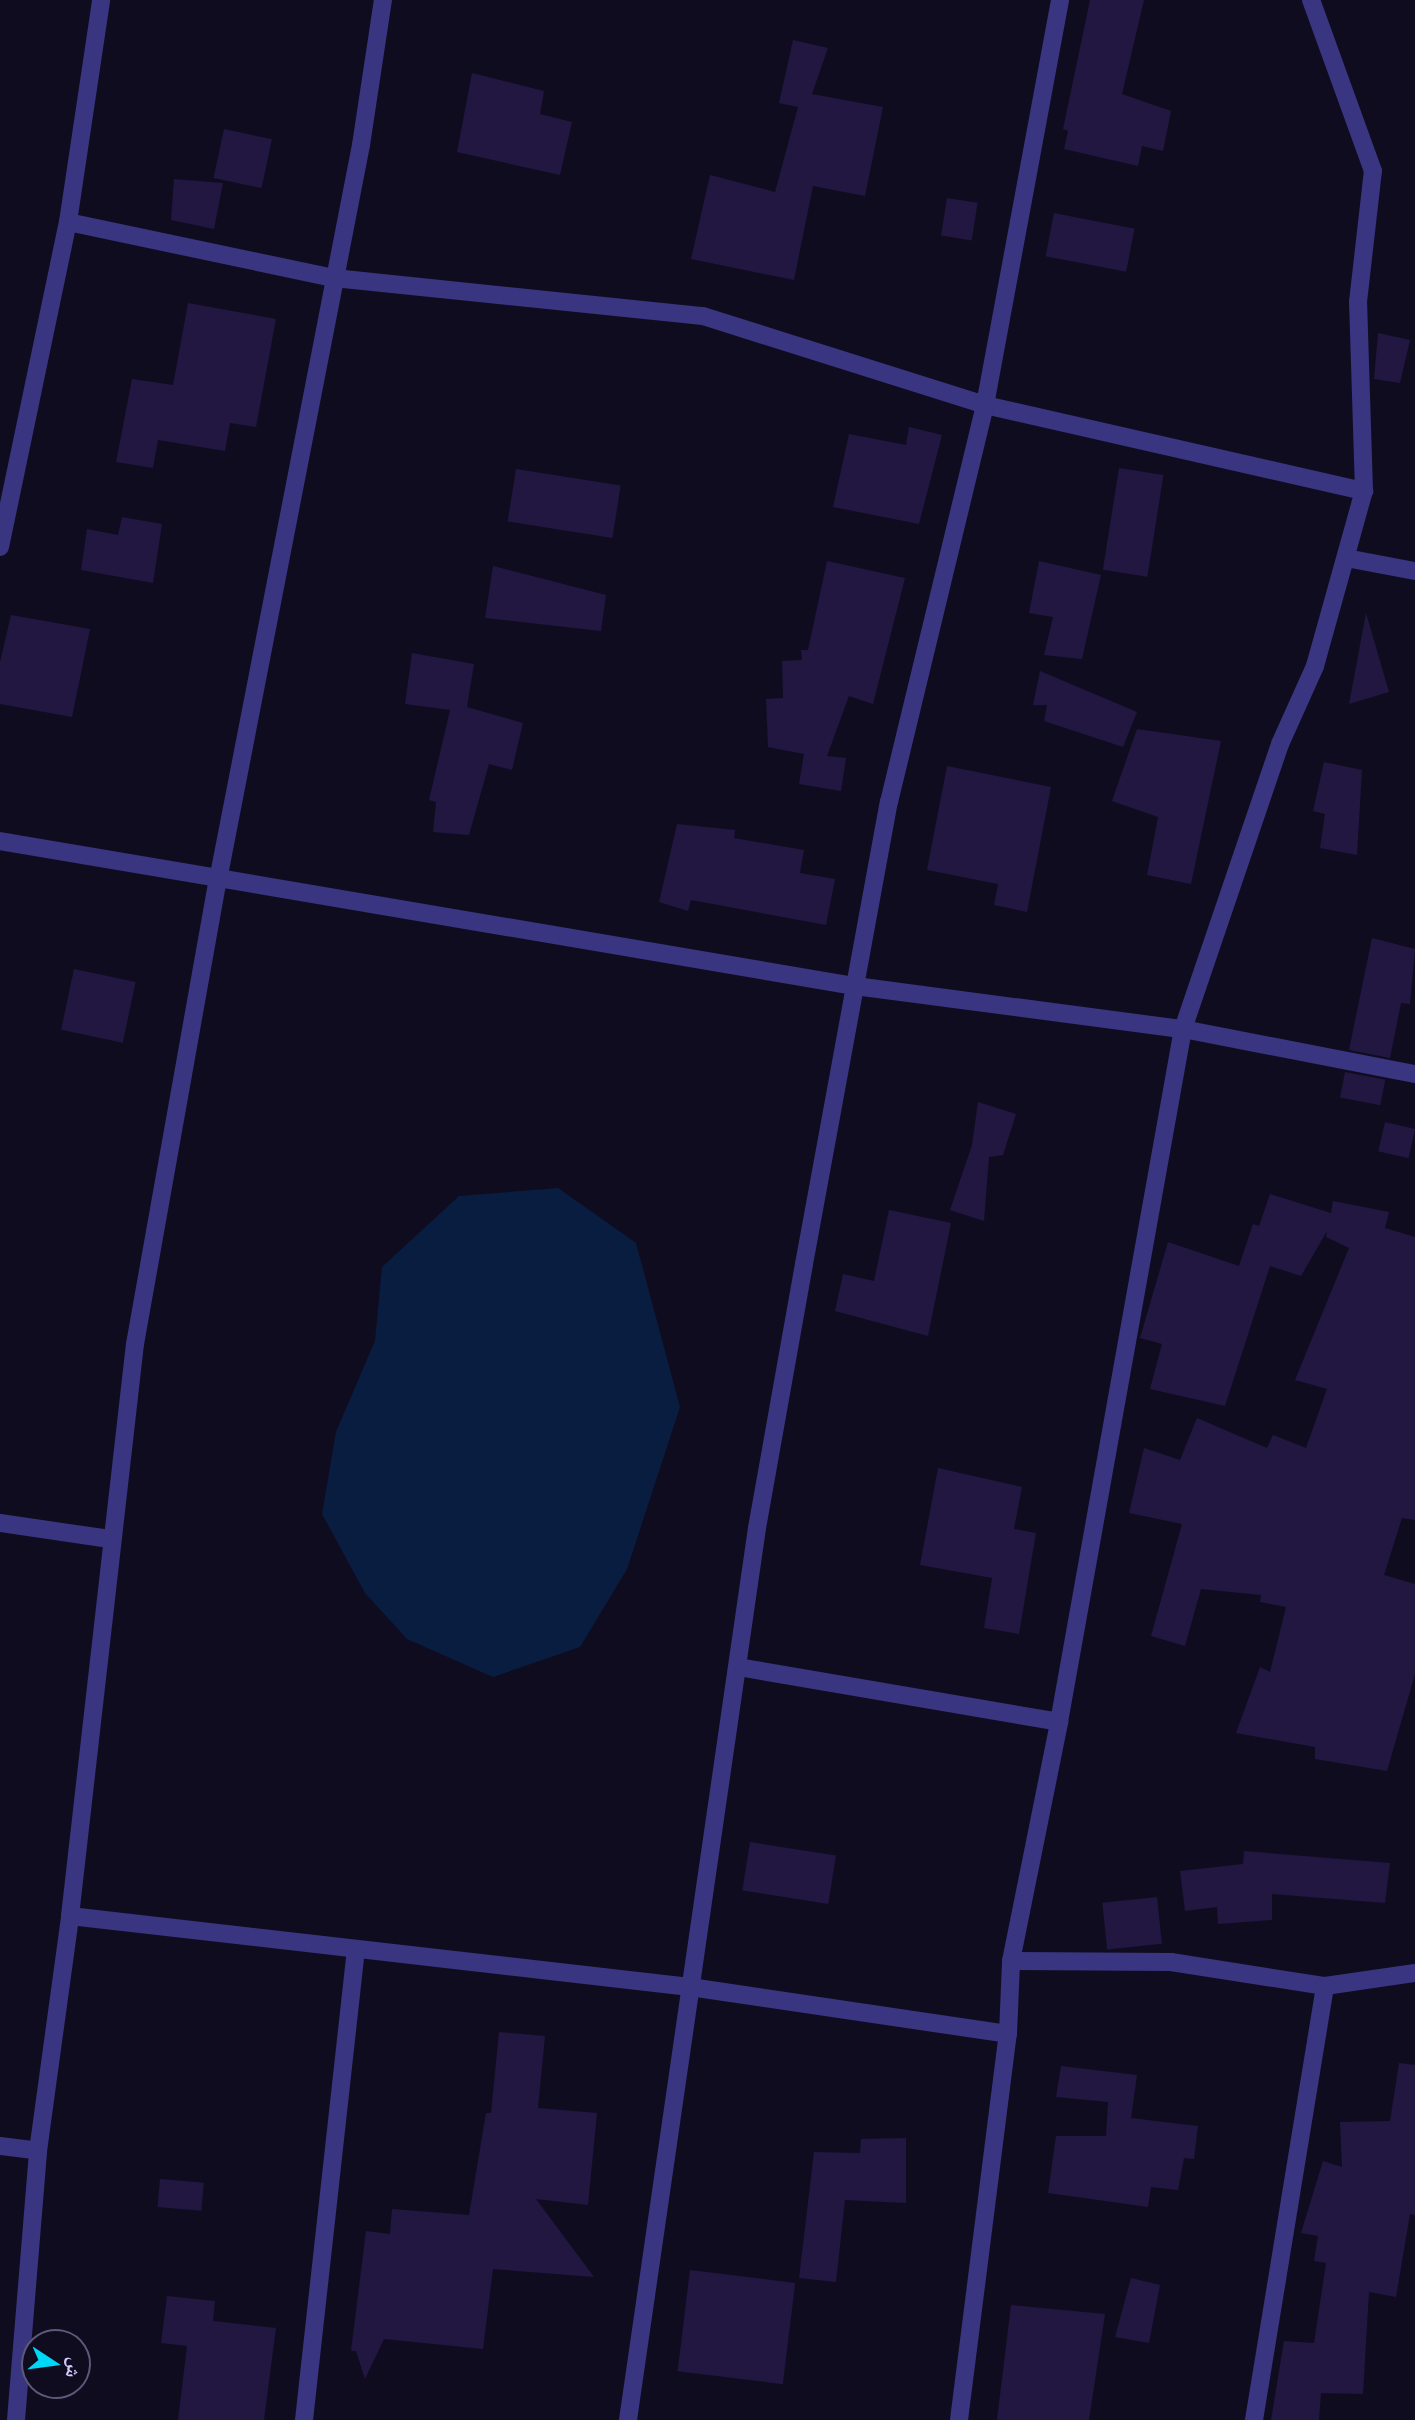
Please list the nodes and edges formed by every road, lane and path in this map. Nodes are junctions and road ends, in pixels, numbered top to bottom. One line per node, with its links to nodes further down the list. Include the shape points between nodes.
1 (101, 0): 5 (street)
2 (383, 0): 6 (street)
3 (1060, 0): 7 (street)
4 (1311, 0): 8 (street, via 1373,171 1358,302)
5 (68, 222): 6 (street); 9 (street)
6 (334, 278): 7 (street, via 703,316); 13 (street)
7 (985, 405): 8 (street); 14 (street, via 890,802)
8 (1364, 491): 10 (street)
9 (0, 547)
10 (1346, 558): 11 (street); 15 (street, via 1315,666 1280,744)
11 (1415, 571)
12 (0, 841): 13 (street)
13 (218, 880): 14 (street); 18 (street, via 135,1344)
14 (855, 986): 15 (street); 19 (street, via 758,1528)
15 (1183, 1029): 16 (street); 20 (street)
16 (1415, 1074)
17 (0, 1523): 18 (street)
18 (110, 1539): 21 (street)
19 (738, 1667): 20 (street); 26 (street)
20 (1059, 1722): 23 (street)
21 (70, 1916): 22 (street); 29 (street)
22 (356, 1950): 26 (street); 31 (street)
23 (1011, 1961): 25 (street, via 1171,1962); 27 (street)
24 (1415, 1973): 25 (street)
25 (1325, 1986): 34 (street)
26 (690, 1987): 27 (street); 32 (street)
27 (1008, 2034): 33 (street)
28 (0, 2146): 29 (street)
29 (38, 2151): 30 (street)
30 (16, 2420)
31 (304, 2420)
32 (628, 2420)
33 (960, 2420)
34 (1254, 2420)

